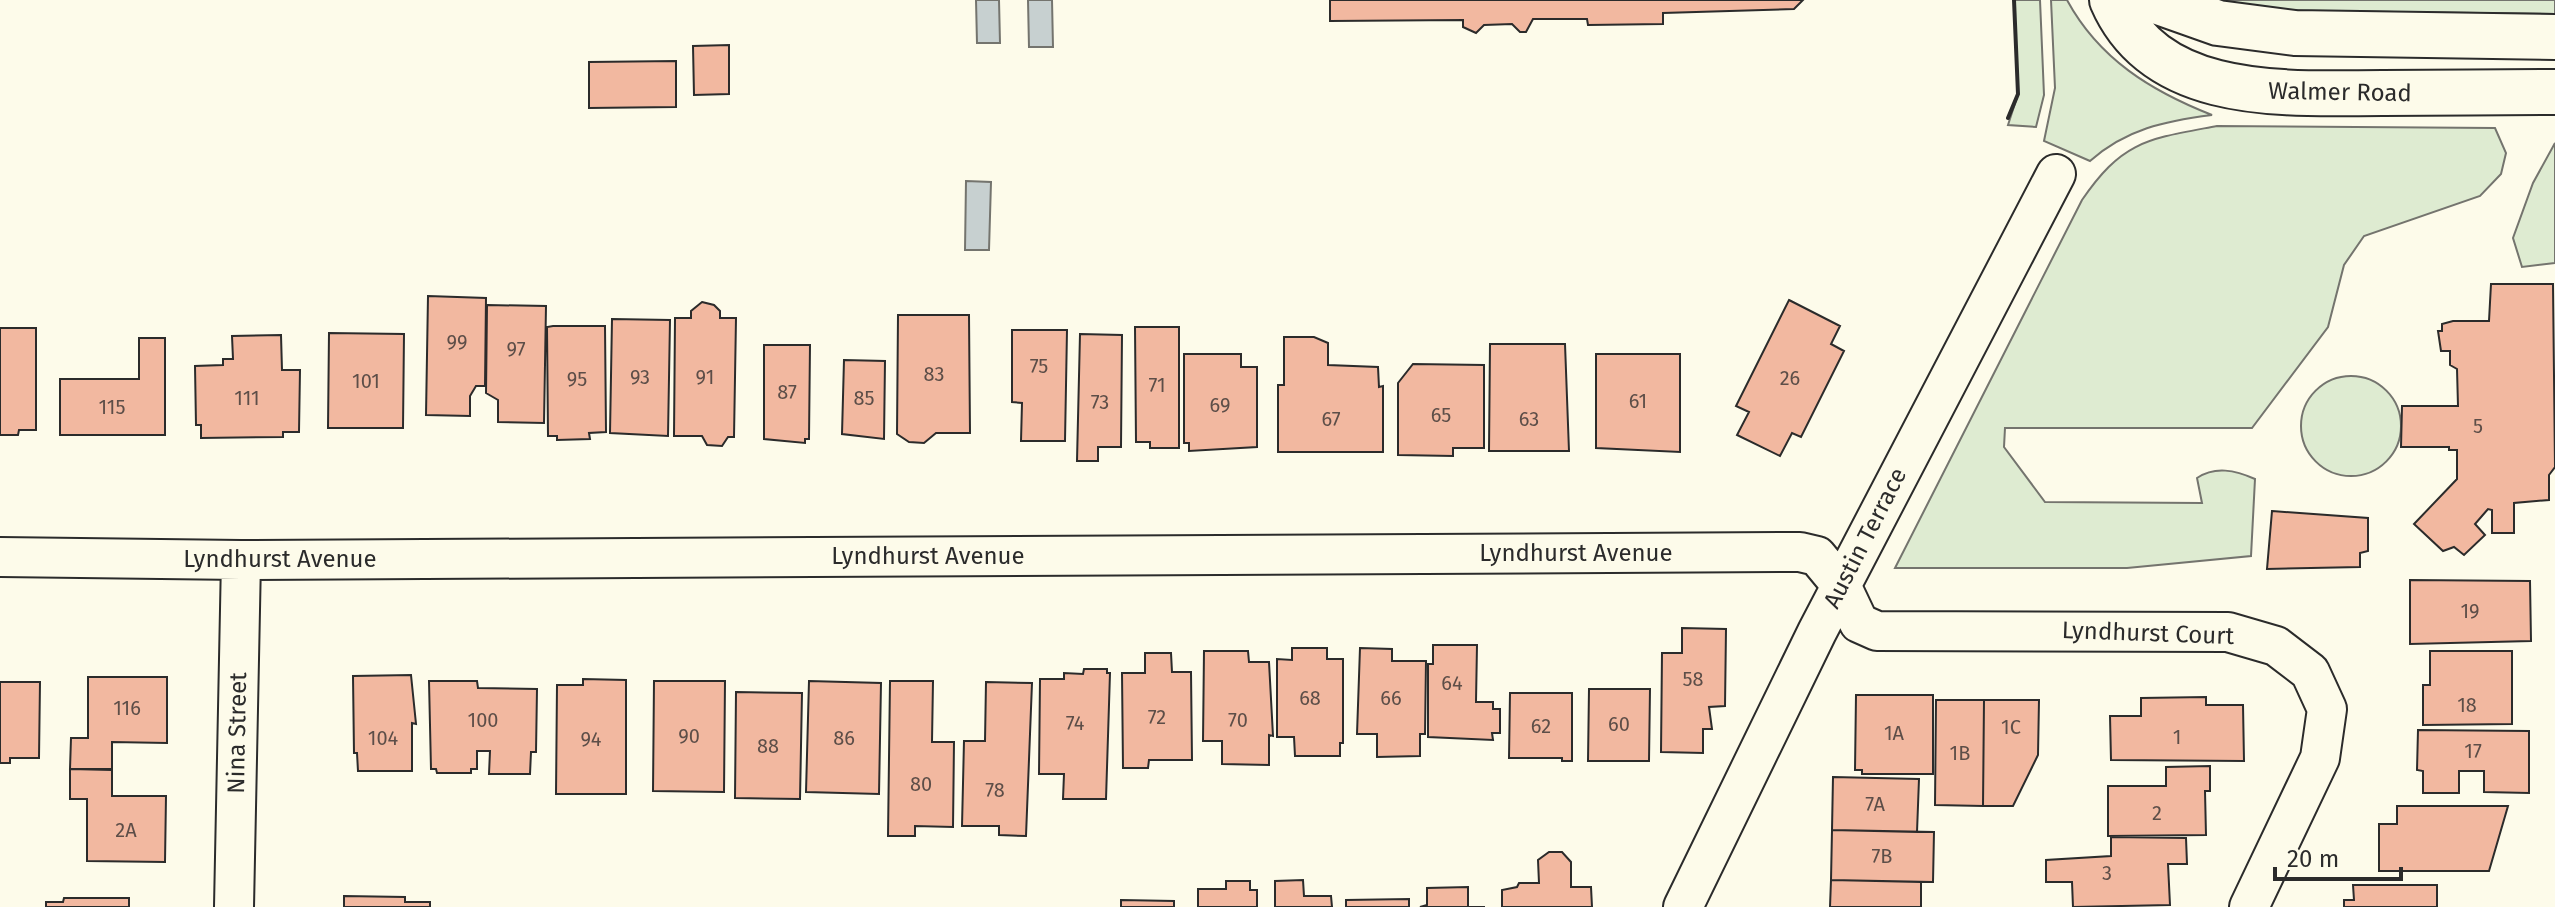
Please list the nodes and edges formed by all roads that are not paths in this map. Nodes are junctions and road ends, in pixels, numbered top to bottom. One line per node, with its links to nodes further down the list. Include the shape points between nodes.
1 (2112, 0): 4 (street, Walmer Road, via 2124,27 2157,57 2211,82 2274,93)
2 (2153, 0): 3 (street, via 2218,23 2295,33)
3 (2555, 37)
4 (2555, 92)
5 (2056, 174): 8 (street, Austin Terrace)
6 (0, 557): 7 (street, Lyndhurst Avenue)
7 (241, 560): 8 (street, Lyndhurst Avenue, via 1800,552 1817,556); 9 (street, Nina Street)
8 (1841, 585): 10 (street, Austin Terrace); 11 (street, Lyndhurst Court, via 1859,623 1877,631 2228,632 2276,646 2310,672 2327,709 2320,758)
9 (234, 907)
10 (1683, 907)
11 (2249, 907)

